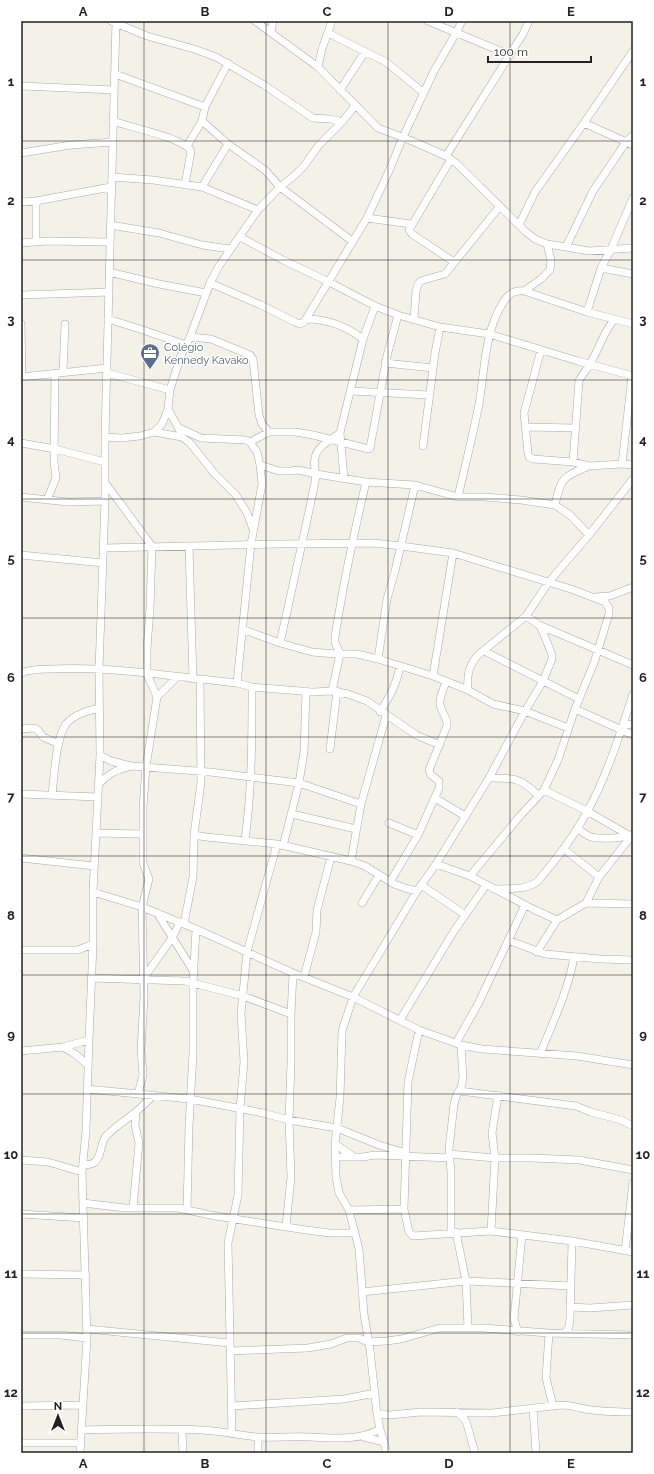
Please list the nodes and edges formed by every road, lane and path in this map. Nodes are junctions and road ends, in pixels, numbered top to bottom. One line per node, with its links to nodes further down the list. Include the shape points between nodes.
1 (254, 21): 8 (street)
2 (273, 21): 8 (street)
3 (332, 21): 9 (street)
4 (428, 21): 10 (street)
5 (462, 21): 10 (street)
6 (529, 21): 13 (street)
7 (115, 22): 14 (street, via 147,36 206,53); 16 (street)
8 (271, 32): 15 (street)
9 (328, 33): 12 (street); 15 (street)
10 (456, 33): 13 (street); 20 (street, via 438,62)
11 (633, 51): 26 (street)
12 (365, 52): 19 (street); 20 (street, via 386,62)
13 (510, 55): 35 (street)
14 (228, 63): 22 (street); 25 (street, via 313,118)
15 (318, 67): 19 (street)
16 (114, 74): 18 (street); 22 (street)
17 (21, 86): 18 (street)
18 (114, 90): 23 (street)
19 (340, 90): 21 (street)
20 (424, 93): 28 (street)
21 (356, 106): 25 (street); 28 (street, via 378,128)
22 (206, 107): 24 (street)
23 (113, 122): 29 (street); 33 (street, via 176,140)
24 (202, 122): 31 (street); 33 (street)
25 (342, 122): 39 (street, via 318,144 304,166)
26 (584, 123): 30 (street); 49 (street, via 535,192)
27 (633, 135): 30 (street)
28 (403, 138): 35 (street); 46 (street)
29 (112, 142): 34 (street); 36 (street)
30 (626, 142): 32 (street); 56 (street, via 593,191)
31 (228, 144): 39 (street, via 265,170); 40 (street)
32 (633, 145)
33 (187, 146): 37 (street, via 191,151)
34 (21, 153)
35 (449, 158): 44 (street); 47 (street)
36 (112, 177): 37 (street); 38 (street)
37 (186, 185): 40 (street)
38 (111, 187): 42 (street); 48 (street)
39 (280, 187): 45 (street); 52 (street)
40 (202, 188): 45 (street)
41 (633, 198): 59 (street)
42 (36, 200): 43 (street); 51 (street)
43 (21, 202)
44 (500, 206): 49 (street); 60 (street)
45 (258, 210): 50 (street)
46 (367, 218): 47 (street); 52 (street)
47 (411, 224): 60 (street, via 409,233)
48 (110, 225): 53 (street); 58 (street)
49 (519, 225): 55 (street, via 535,239)
50 (240, 237): 58 (street); 64 (street)
51 (36, 241): 53 (street); 54 (street)
52 (352, 241): 64 (street)
53 (110, 242): 62 (street)
54 (21, 243)
55 (547, 244): 56 (street); 66 (street, via 551,260 550,270)
56 (566, 248): 59 (street, via 589,251)
57 (633, 248): 59 (street)
58 (230, 249): 65 (street)
59 (611, 249): 61 (street)
60 (454, 262): 75 (street, via 445,274 418,284)
61 (601, 268): 63 (street); 71 (street)
62 (109, 272): 67 (street); 68 (street)
63 (633, 274)
64 (329, 282): 70 (street); 74 (street)
65 (210, 283): 68 (street); 74 (street, via 300,324)
66 (524, 291): 71 (street); 81 (street, via 515,291 505,300)
67 (109, 292): 69 (street); 73 (street)
68 (206, 293): 82 (street)
69 (21, 295)
70 (375, 306): 72 (street); 83 (street)
71 (588, 312): 76 (street)
72 (398, 315): 75 (street); 86 (street)
73 (108, 319): 84 (street); 89 (street)
74 (306, 319): 83 (street, via 318,319 344,326)
75 (414, 320): 80 (street)
76 (614, 320): 79 (street); 87 (street)
77 (21, 324): 92 (street)
78 (65, 324): 90 (street)
79 (633, 324)
80 (440, 327): 81 (street); 88 (street)
81 (489, 334): 85 (street); 126 (street, via 479,403)
82 (190, 337): 84 (street); 103 (street, via 211,339 250,355 253,360 259,415)
83 (363, 339): 95 (street)
84 (186, 345): 94 (street)
85 (541, 350): 87 (street); 99 (street, via 524,413)
86 (385, 363): 88 (street); 96 (street)
87 (590, 365): 93 (street); 101 (street, via 579,381)
88 (433, 368): 97 (street)
89 (107, 371): 90 (street); 94 (street); 105 (street)
90 (63, 372): 91 (street)
91 (55, 373): 92 (street); 112 (street)
92 (22, 376)
93 (632, 376): 115 (street)
94 (170, 390): 98 (street)
95 (351, 391): 96 (street); 104 (street)
96 (381, 392): 97 (street); 109 (street, via 370,448)
97 (430, 395): 111 (street)
98 (168, 409): 100 (street); 102 (street, via 162,424)
99 (525, 427): 101 (street); 114 (street, via 529,457)
100 (179, 428): 106 (street); 108 (street, via 201,438)
101 (575, 428): 114 (street)
102 (154, 432): 105 (street, via 131,437); 106 (street)
103 (266, 433): 107 (street, via 295,432); 108 (street)
104 (340, 433): 107 (street); 109 (street)
105 (105, 437): 113 (street)
106 (182, 437): 130 (street, via 236,495)
107 (332, 440): 109 (street); 119 (street, via 318,450 315,458)
108 (250, 442): 117 (street, via 257,452)
109 (340, 442): 120 (street)
110 (21, 443): 112 (street)
111 (423, 446)
112 (55, 449): 113 (street); 127 (street, via 55,481)
113 (105, 462): 123 (street)
114 (573, 462): 118 (street)
115 (622, 464): 116 (street); 118 (street)
116 (633, 465)
117 (260, 466): 119 (street, via 279,471 298,470); 130 (street, via 262,484)
118 (589, 466): 129 (street, via 571,473 562,480)
119 (316, 474): 120 (street); 134 (street)
120 (344, 478): 122 (street)
121 (633, 478): 131 (street)
122 (366, 482): 124 (street); 132 (street)
123 (106, 484): 128 (street); 135 (street)
124 (415, 485): 126 (street); 137 (street)
125 (21, 497): 127 (street)
126 (458, 497): 129 (street, via 521,500)
127 (47, 500): 128 (street)
128 (105, 501): 138 (street)
129 (554, 505): 131 (street, via 570,516)
130 (253, 529): 133 (street)
131 (589, 535): 142 (street)
132 (351, 543): 134 (street); 137 (street); 151 (street, via 335,637)
133 (251, 544): 134 (street); 136 (street); 147 (street)
134 (302, 544): 148 (street)
135 (152, 546): 136 (street); 138 (street); 157 (street)
136 (189, 546): 161 (street)
137 (401, 546): 139 (street); 152 (street, via 387,599)
138 (104, 548): 141 (street)
139 (452, 553): 142 (street); 158 (street)
140 (21, 555): 141 (street)
141 (103, 563): 155 (street)
142 (548, 583): 144 (street); 145 (street)
143 (633, 587): 144 (street, via 610,596)
144 (593, 597): 149 (street, via 605,602 609,608)
145 (526, 616): 146 (street); 150 (street)
146 (539, 626): 149 (street); 162 (street, via 552,656)
147 (242, 629): 148 (street); 164 (street)
148 (280, 643): 151 (street, via 312,652)
149 (599, 649): 153 (street); 172 (street)
150 (484, 651): 160 (street, via 474,660); 162 (street)
151 (340, 654): 152 (street, via 357,654); 169 (street)
152 (378, 659): 154 (street)
153 (633, 664)
154 (400, 666): 158 (street); 177 (street)
155 (99, 670): 156 (street, via 58,669); 157 (street); 174 (street)
156 (22, 672)
157 (147, 674): 159 (street); 171 (street)
158 (433, 676): 163 (street)
159 (177, 677): 161 (street); 171 (street)
160 (467, 677): 165 (street); 167 (street)
161 (196, 679): 164 (street); 189 (street)
162 (543, 681): 172 (street); 176 (street)
163 (446, 682): 165 (street); 184 (street, via 440,704 448,723)
164 (237, 683): 166 (street)
165 (456, 685): 167 (street)
166 (252, 687): 168 (street); 190 (street)
167 (468, 690): 176 (street, via 493,704)
168 (306, 691): 169 (street); 192 (street, via 304,745)
169 (335, 691): 177 (street, via 367,701); 185 (street)
170 (633, 694): 173 (street)
171 (157, 697): 188 (street)
172 (579, 699): 175 (street)
173 (631, 706): 179 (street)
174 (99, 708): 183 (street, via 86,711 71,720 66,725); 186 (street)
175 (575, 709): 179 (street); 180 (street)
176 (525, 711): 180 (street); 191 (street)
177 (383, 714): 184 (street, via 416,735); 200 (street)
178 (633, 724): 179 (street)
179 (622, 727): 182 (street); 201 (street)
180 (568, 728): 194 (street, via 558,760)
181 (21, 730): 183 (street, via 34,728 43,737)
182 (633, 735)
183 (59, 744): 196 (street)
184 (440, 745): 199 (street, via 429,770 439,783)
185 (330, 749)
186 (100, 755): 187 (street, via 111,762); 193 (street)
187 (131, 766): 188 (street); 193 (street, via 109,774)
188 (146, 767): 189 (street); 208 (street)
189 (201, 771): 190 (street); 209 (street, via 201,792)
190 (251, 777): 192 (street); 212 (street)
191 (488, 778): 197 (street, via 514,779); 203 (street)
192 (299, 783): 200 (street); 202 (street)
193 (98, 785): 198 (street)
194 (544, 790): 197 (street); 201 (street)
195 (21, 794): 196 (street)
196 (52, 795): 198 (street)
197 (538, 795): 221 (street)
198 (98, 797): 207 (street)
199 (435, 798): 203 (street); 210 (street)
200 (361, 804): 206 (street)
201 (588, 811): 205 (street); 211 (street)
202 (292, 814): 206 (street); 213 (street)
203 (465, 816): 218 (street)
204 (389, 823): 210 (street)
205 (577, 828): 211 (street, via 596,838); 214 (street)
206 (356, 829): 217 (street)
207 (96, 833): 208 (street); 219 (street)
208 (142, 834): 235 (street, via 143,863 149,879)
209 (194, 835): 212 (street); 239 (street, via 193,878)
210 (418, 835): 223 (street)
211 (631, 835): 222 (street)
212 (245, 840): 213 (street)
213 (280, 845): 215 (street); 245 (street)
214 (564, 849): 222 (street); 226 (street, via 537,882)
215 (331, 857): 217 (street); 251 (street, via 317,910 316,932)
216 (21, 858): 219 (street)
217 (351, 861): 220 (street)
218 (436, 864): 221 (street); 225 (street)
219 (94, 866): 228 (street)
220 (379, 875): 223 (street); 231 (street)
221 (472, 877): 224 (street); 229 (street)
222 (599, 877): 232 (street)
223 (390, 882): 225 (street, via 405,888)
224 (486, 884): 227 (street); 229 (street)
225 (419, 888): 237 (street); 256 (street)
226 (523, 888): 227 (street); 230 (street)
227 (494, 889): 230 (street)
228 (93, 892): 235 (street); 243 (street)
229 (478, 895): 237 (street)
230 (518, 901): 234 (street)
231 (362, 903)
232 (586, 903): 233 (street); 238 (street)
233 (633, 904)
234 (525, 905): 238 (street); 242 (street)
235 (142, 907): 236 (street); 253 (street)
236 (157, 913): 239 (street); 241 (street)
237 (464, 914): 258 (street)
238 (557, 920): 246 (street)
239 (182, 923): 240 (street); 241 (street)
240 (196, 929): 245 (street); 249 (street)
241 (172, 938): 249 (street); 253 (street)
242 (508, 940): 246 (street); 261 (street)
243 (93, 944): 244 (street, via 78,950); 252 (street)
244 (21, 950)
245 (247, 952): 250 (street); 255 (street)
246 (537, 952): 247 (street)
247 (574, 957): 248 (street); 264 (street, via 565,994)
248 (633, 960)
249 (194, 972): 254 (street)
250 (294, 973): 251 (street); 257 (street)
251 (304, 977): 256 (street)
252 (91, 978): 253 (street); 260 (street)
253 (143, 980): 254 (street); 269 (street, via 143,1075)
254 (193, 983): 255 (street); 272 (street)
255 (243, 996): 257 (street); 273 (street, via 241,1014 244,1062)
256 (353, 997): 258 (street); 277 (street, via 342,1031)
257 (290, 1014): 275 (street)
258 (400, 1020): 259 (street)
259 (419, 1030): 261 (street); 279 (street, via 408,1082)
260 (90, 1040): 262 (street); 265 (street)
261 (459, 1044): 264 (street, via 482,1049); 268 (street, via 463,1078)
262 (63, 1047): 263 (street); 265 (street)
263 (21, 1051)
264 (540, 1054): 266 (street, via 577,1056)
265 (88, 1065): 267 (street)
266 (633, 1065)
267 (87, 1089): 269 (street); 285 (street)
268 (460, 1090): 271 (street); 280 (street, via 454,1104)
269 (138, 1094): 270 (street)
270 (154, 1095): 272 (street); 274 (street)
271 (498, 1096): 276 (street, via 576,1106); 283 (street, via 492,1133)
272 (190, 1099): 273 (street); 291 (street)
273 (240, 1109): 275 (street); 295 (street, via 238,1195)
274 (136, 1112): 285 (street, via 106,1136 98,1159); 289 (street, via 135,1125 139,1143)
275 (289, 1120): 277 (street); 296 (street, via 291,1177)
276 (633, 1126)
277 (337, 1128): 278 (street); 279 (street)
278 (335, 1144): 281 (street); 282 (street)
279 (406, 1155): 280 (street); 282 (street); 290 (street)
280 (450, 1156): 283 (street); 298 (street)
281 (336, 1157): 282 (street); 292 (street, via 339,1193)
282 (355, 1158)
283 (495, 1158): 286 (street, via 579,1160); 297 (street)
284 (21, 1160): 285 (street)
285 (82, 1168): 288 (street)
286 (633, 1170)
287 (633, 1183): 302 (street)
288 (84, 1203): 289 (street); 294 (street)
289 (133, 1208): 291 (street)
290 (404, 1209): 292 (street); 298 (street, via 409,1232 413,1236)
291 (187, 1210): 295 (street)
292 (349, 1210): 299 (street)
293 (21, 1214): 294 (street)
294 (84, 1218): 305 (street)
295 (233, 1220): 296 (street); 320 (street, via 228,1243)
296 (286, 1226): 299 (street, via 330,1233)
297 (491, 1231): 298 (street); 300 (street)
298 (454, 1232): 306 (street)
299 (355, 1233): 309 (street, via 359,1249)
300 (522, 1235): 301 (street); 307 (street)
301 (572, 1241): 302 (street); 308 (street)
302 (625, 1251): 303 (street)
303 (633, 1252)
304 (21, 1274): 305 (street)
305 (86, 1275): 313 (street)
306 (466, 1281): 307 (street); 309 (street); 312 (street)
307 (517, 1283): 308 (street); 314 (street, via 514,1319)
308 (571, 1286): 311 (street)
309 (362, 1292): 321 (street)
310 (633, 1305): 311 (street)
311 (570, 1307): 316 (street, via 568,1327)
312 (468, 1328): 314 (street); 321 (street, via 440,1328 401,1339)
313 (87, 1329): 319 (street); 320 (street)
314 (518, 1332): 315 (street)
315 (549, 1333): 316 (street); 327 (street, via 546,1378)
316 (564, 1334): 318 (street)
317 (21, 1335): 319 (street)
318 (633, 1335)
319 (87, 1338): 324 (street)
320 (230, 1342): 322 (street)
321 (368, 1342): 322 (street, via 359,1338 347,1338 308,1348); 323 (street)
322 (230, 1351): 326 (street)
323 (375, 1393): 326 (street, via 344,1399); 331 (street)
324 (82, 1405): 325 (street); 333 (street)
325 (21, 1406)
326 (232, 1406): 335 (street)
327 (553, 1406): 328 (street); 330 (street, via 569,1405 585,1409)
328 (533, 1408): 329 (street, via 492,1413); 346 (street)
329 (457, 1412): 331 (street); 345 (street, via 466,1421)
330 (633, 1412)
331 (377, 1414): 332 (street)
332 (380, 1429): 336 (street); 338 (street)
333 (81, 1430): 334 (street); 340 (street)
334 (182, 1430): 335 (street); 342 (street)
335 (232, 1434): 337 (street)
336 (362, 1436): 337 (street); 338 (street)
337 (258, 1437): 343 (street)
338 (384, 1442): 344 (street)
339 (21, 1443): 340 (street)
340 (80, 1443): 341 (street)
341 (80, 1453)
342 (183, 1453)
343 (258, 1453)
344 (387, 1453)
345 (475, 1453)
346 (536, 1453)

